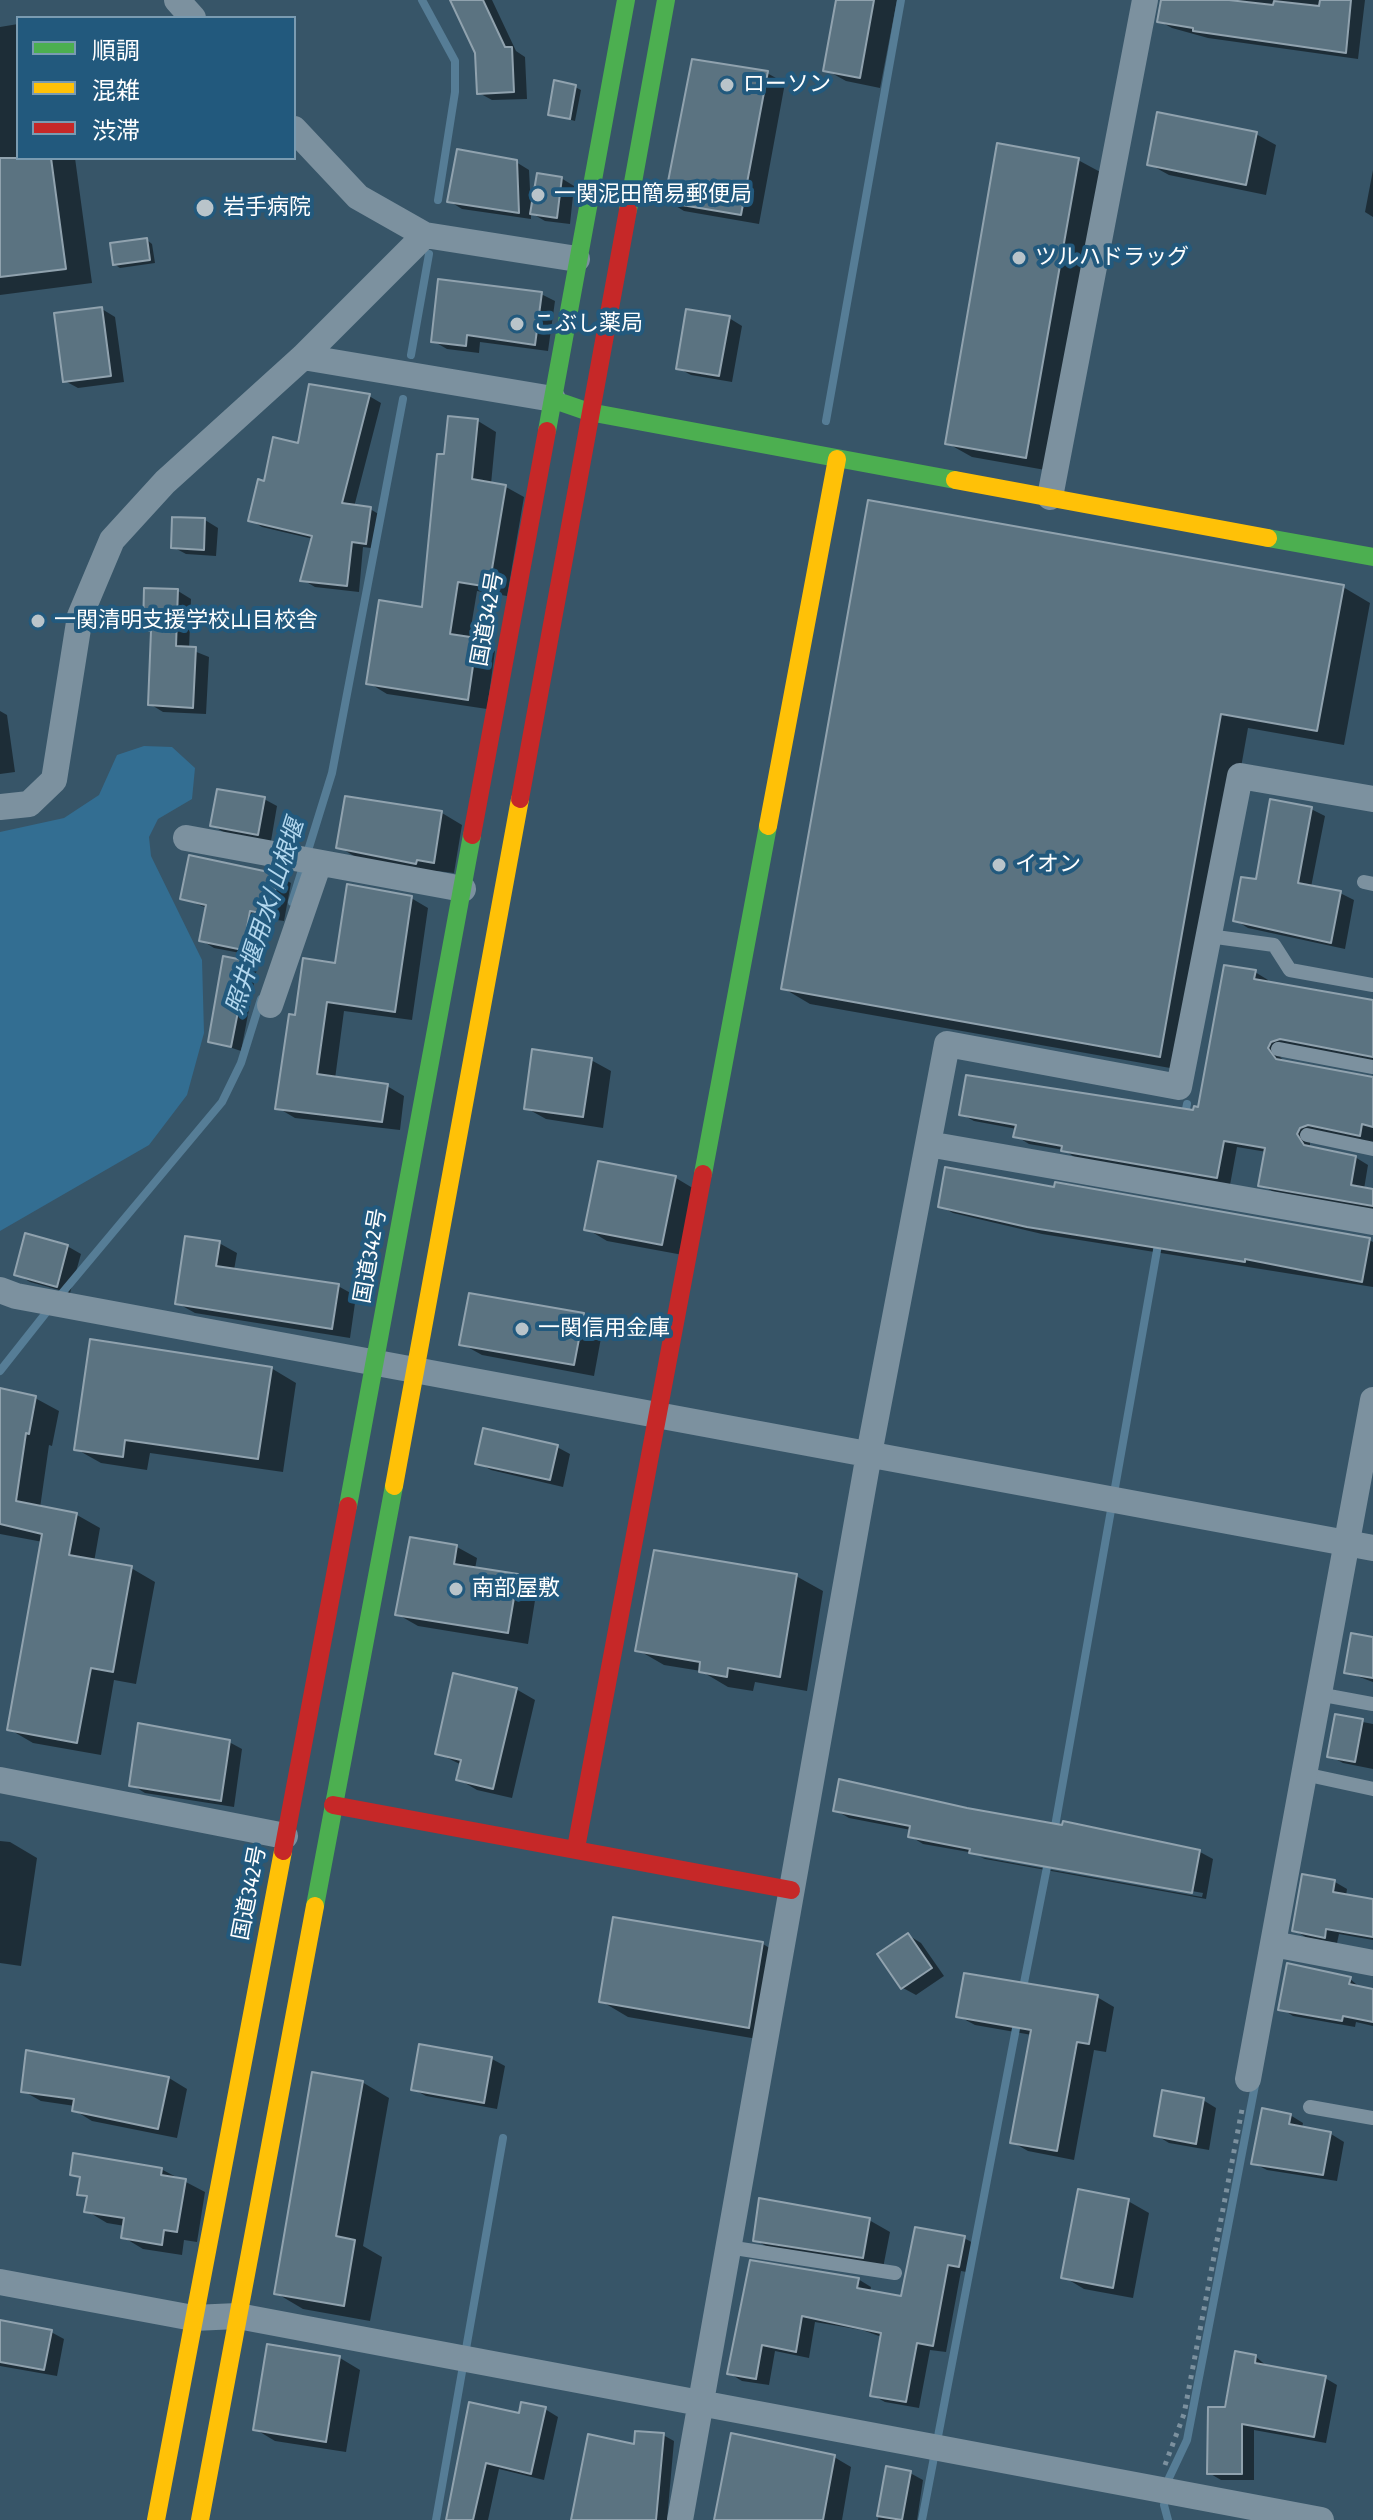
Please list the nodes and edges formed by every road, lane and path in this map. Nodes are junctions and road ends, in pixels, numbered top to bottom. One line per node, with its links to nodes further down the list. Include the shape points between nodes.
1 (177, 0): 5 (street)
2 (626, 0): 8 (main road, 国道342号)
3 (666, 0): 11 (main road)
4 (1145, 0): 13 (street)
5 (191, 16)
6 (296, 131): 7 (street, via 358,197)
7 (425, 235): 8 (street); 9 (street)
8 (577, 259): 10 (main road, 国道342号)
9 (303, 357): 10 (street); 16 (street, via 165,482 112,540 80,616 54,780 29,804)
10 (553, 399): 11 (main road); 19 (main road, 国道342号)
11 (589, 412): 12 (main road); 31 (main road)
12 (837, 459): 13 (main road); 33 (main road)
13 (1050, 497): 14 (main road)
14 (1373, 557)
15 (1373, 799): 20 (street, via 1240,776)
16 (0, 807)
17 (186, 838): 18 (street)
18 (319, 863): 19 (street); 22 (street)
19 (463, 889): 30 (main road, 国道342号)
20 (1209, 936): 21 (lane, via 1274,945 1290,970); 26 (street, via 1179,1087 947,1044)
21 (1373, 985)
22 (270, 1005)
23 (1278, 1049): 24 (lane)
24 (1373, 1067)
25 (1307, 1135): 27 (lane)
26 (928, 1144): 28 (street); 34 (street)
27 (1373, 1149)
28 (1373, 1222)
29 (0, 1290): 30 (street)
30 (376, 1360): 31 (street); 43 (main road, 国道342号)
31 (416, 1369): 33 (street); 42 (main road)
32 (1373, 1400): 35 (street)
33 (657, 1414): 34 (street); 44 (main road)
34 (869, 1454): 35 (street); 45 (street)
35 (1346, 1543): 36 (street); 37 (street)
36 (1373, 1548)
37 (1318, 1694): 38 (lane); 39 (street)
38 (1373, 1704)
39 (1304, 1774): 41 (lane); 46 (street)
40 (0, 1780): 43 (street)
41 (1373, 1789)
42 (333, 1805): 44 (main road); 54 (main road)
43 (285, 1836): 55 (main road, 国道342号)
44 (576, 1848): 45 (main road)
45 (791, 1890): 51 (street)
46 (1273, 1944): 47 (street); 48 (street)
47 (1373, 1963)
48 (1248, 2079): 57 (path, via 1184,2414)
49 (1310, 2107): 50 (lane)
50 (1373, 2118)
51 (728, 2247): 52 (lane); 56 (street)
52 (895, 2273)
53 (0, 2282): 55 (street)
54 (238, 2316): 55 (street); 56 (street); 59 (main road)
55 (193, 2318): 58 (main road, 国道342号)
56 (701, 2405): 57 (street); 60 (street)
57 (1156, 2490): 61 (street)
58 (156, 2520)
59 (200, 2520)
60 (680, 2520)
61 (1321, 2520)

